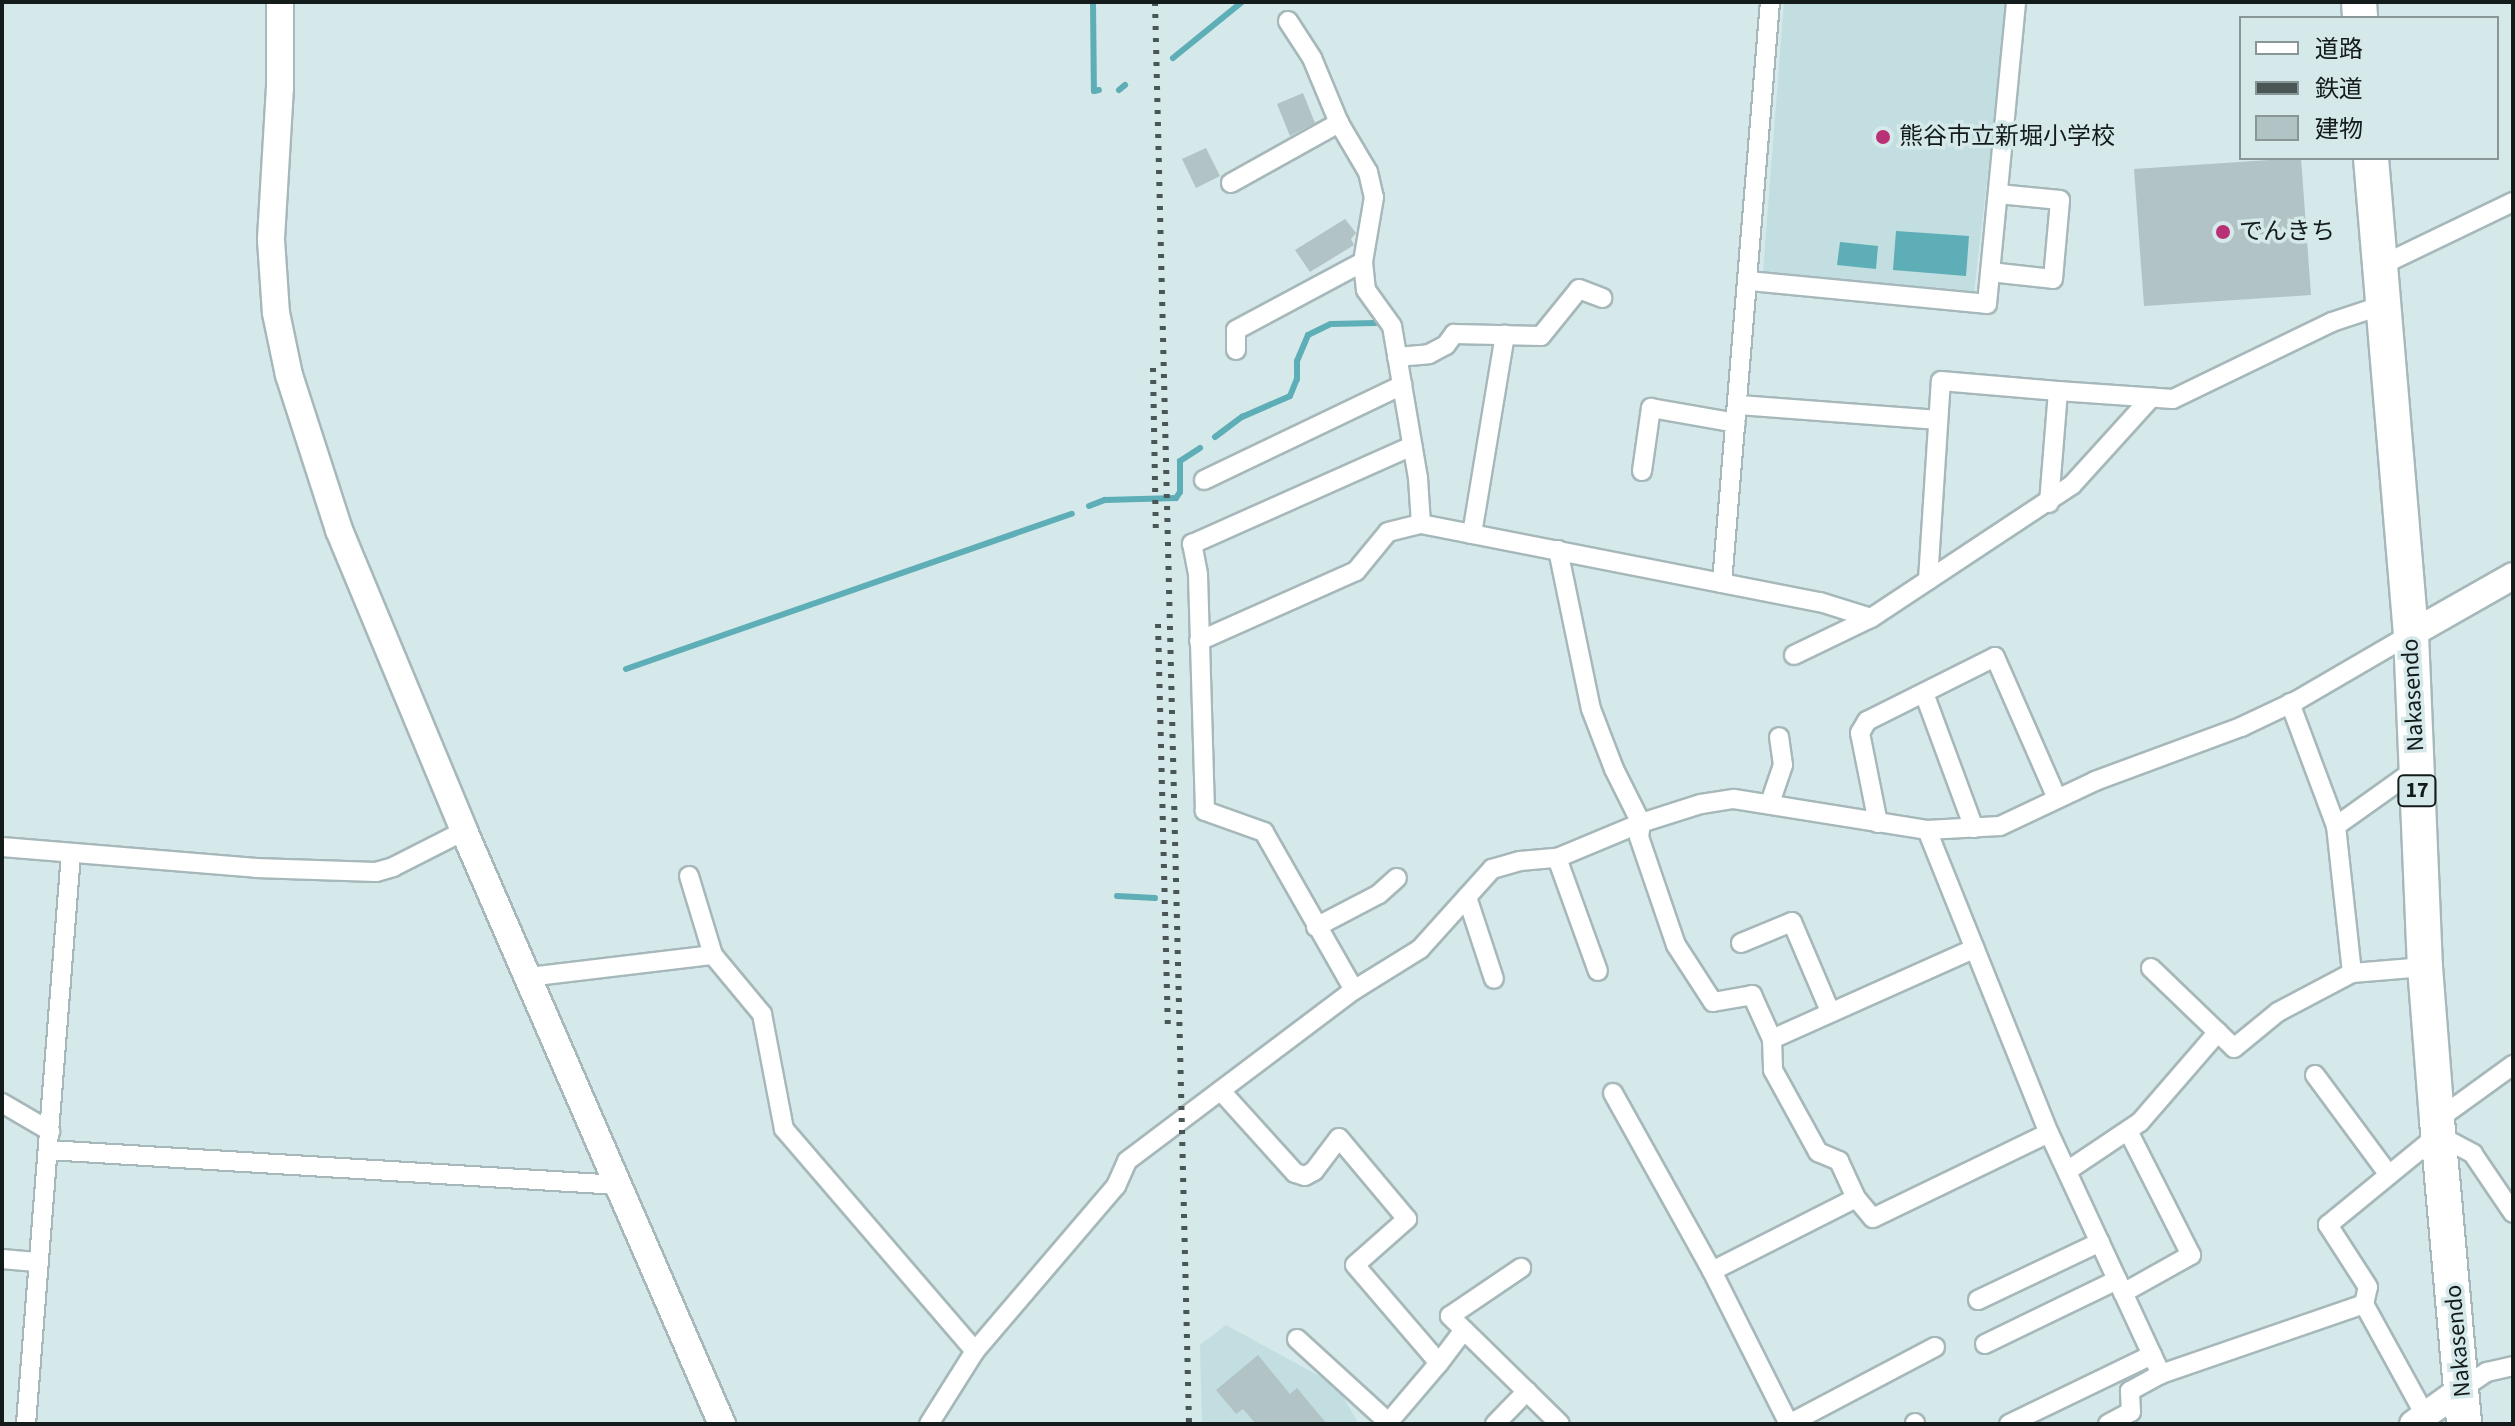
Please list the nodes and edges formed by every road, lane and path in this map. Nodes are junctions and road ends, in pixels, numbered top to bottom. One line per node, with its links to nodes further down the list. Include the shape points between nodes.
1 (280, 2): 49 (street, via 271,240 289,375 339,530)
2 (1770, 2): 13 (street)
3 (2016, 2): 8 (street)
4 (1288, 21): 5 (street, via 1312,58)
5 (1339, 123): 7 (street); 10 (street, via 1368,172 1374,197)
6 (2371, 160): 11 (highway, Nakasendo / 17)
7 (1231, 183)
8 (1998, 194): 12 (street); 12 (street, via 2060,200 2053,279)
9 (2513, 202): 11 (street)
10 (1363, 262): 17 (street, via 1236,330); 18 (street, via 1366,290 1392,326)
11 (2380, 266): 15 (highway, Nakasendo / 17)
12 (1990, 272): 13 (street, via 1987,304)
13 (1749, 281): 22 (street)
14 (1602, 298): 16 (street, via 1579,289 1541,336)
15 (2383, 305): 21 (street, via 2332,322 2173,399); 35 (highway, Nakasendo / 17)
16 (1505, 335): 18 (street, via 1454,334 1429,354); 29 (street)
17 (1236, 350)
18 (1397, 357): 19 (street)
19 (1402, 385): 24 (street); 26 (street)
20 (2058, 391): 21 (street); 23 (street, via 1941,381); 27 (street)
21 (2151, 398): 27 (street)
22 (1737, 414): 23 (street); 25 (street, via 1651,408); 33 (street)
23 (1936, 420): 32 (street)
24 (1412, 446): 28 (street); 36 (street, via 1192,544)
25 (1642, 471)
26 (1204, 480)
27 (2049, 503): 32 (street)
28 (1421, 524): 29 (street); 36 (street, via 1388,532 1356,571)
29 (1472, 534): 30 (street)
30 (1558, 550): 33 (street); 44 (street, via 1591,709)
31 (2513, 576): 35 (street)
32 (1928, 580): 34 (street)
33 (1722, 583): 34 (street)
34 (1871, 618): 37 (street)
35 (2411, 634): 39 (street); 41 (highway, Nakasendo / 17)
36 (1199, 641): 56 (street, via 1205,811 1264,832)
37 (1794, 655)
38 (1924, 693): 42 (street, via 1995,657); 45 (street, via 1867,721 1860,733); 47 (street)
39 (2290, 703): 42 (street); 46 (street)
40 (1779, 737): 43 (street, via 1783,765)
41 (2416, 769): 46 (street); 60 (highway, Nakasendo / 17)
42 (2057, 798): 47 (street, via 2000,826)
43 (1770, 803): 44 (street, via 1734,799 1701,804); 45 (street)
44 (1641, 823): 52 (street); 69 (street, via 1639,837 1676,945 1713,1002 1752,995)
45 (1878, 823): 48 (street)
46 (2336, 826): 63 (street)
47 (1974, 828): 48 (street)
48 (1927, 830): 58 (street)
49 (464, 831): 51 (street, via 376,872); 64 (street)
50 (2, 847): 51 (street)
51 (71, 853): 76 (street)
52 (1557, 858): 55 (street, via 1492,869); 62 (street)
53 (689, 876): 59 (street)
54 (1397, 878): 56 (street, via 1379,894)
55 (1467, 897): 65 (street); 66 (street, via 1420,949)
56 (1316, 927): 66 (street)
57 (1741, 943): 67 (street, via 1792,922)
58 (1975, 948): 67 (street); 78 (street)
59 (713, 955): 64 (street); 97 (street, via 762,1014 784,1129)
60 (2425, 967): 63 (street); 75 (highway, Nakasendo / 17)
61 (2151, 968): 68 (street)
62 (1598, 971)
63 (2352, 973): 68 (street, via 2278,1012 2234,1048)
64 (528, 977): 82 (street)
65 (1494, 979)
66 (1354, 990): 72 (street)
67 (1830, 1011): 69 (street)
68 (2218, 1032): 77 (street)
69 (1772, 1039): 83 (street, via 1773,1070 1818,1152 1839,1161)
70 (2513, 1065): 75 (street)
71 (2315, 1075): 81 (street)
72 (1221, 1091): 97 (street, via 1127,1161 1116,1186); 99 (street, via 1295,1173 1305,1176 1314,1171 1339,1138 1407,1219 1355,1265)
73 (1613, 1093): 89 (street)
74 (2, 1103): 76 (street)
75 (2437, 1128): 81 (street); 84 (street, via 2473,1154); 102 (highway, Nakasendo / 17)
76 (50, 1131): 79 (street)
77 (2128, 1131): 80 (street); 90 (street, via 2191,1255)
78 (2049, 1133): 80 (street); 83 (street, via 1873,1218)
79 (48, 1150): 82 (street); 87 (street)
80 (2067, 1171): 85 (street)
81 (2389, 1175): 92 (street, via 2328,1225 2368,1287)
82 (618, 1185): 107 (street)
83 (1856, 1198): 89 (street)
84 (2513, 1213)
85 (2100, 1242): 90 (street); 91 (street)
86 (2, 1259): 87 (street)
87 (39, 1262): 106 (street)
88 (1521, 1268): 93 (street, via 1450,1316)
89 (1712, 1271): 111 (street)
90 (2120, 1286): 95 (street); 98 (street)
91 (1978, 1300)
92 (2364, 1304): 101 (street); 104 (street)
93 (1464, 1330): 99 (street); 103 (street)
94 (1297, 1339): 105 (street)
95 (1985, 1344)
96 (1935, 1347): 111 (street)
97 (975, 1351): 108 (street)
98 (2152, 1355): 101 (street); 112 (street)
99 (1439, 1363): 105 (street)
100 (2513, 1366): 102 (street, via 2487,1372)
101 (2161, 1374): 113 (street, via 2130,1391 2131,1412)
102 (2463, 1388): 104 (street); 114 (highway, Nakasendo / 17)
103 (1527, 1391): 109 (street); 110 (street)
104 (2419, 1420)
105 (1387, 1423)
106 (26, 1424)
107 (722, 1424)
108 (929, 1424)
109 (1495, 1424)
110 (1560, 1424)
111 (1789, 1424)
112 (2009, 1424)
113 (2108, 1424)
114 (2464, 1424)

